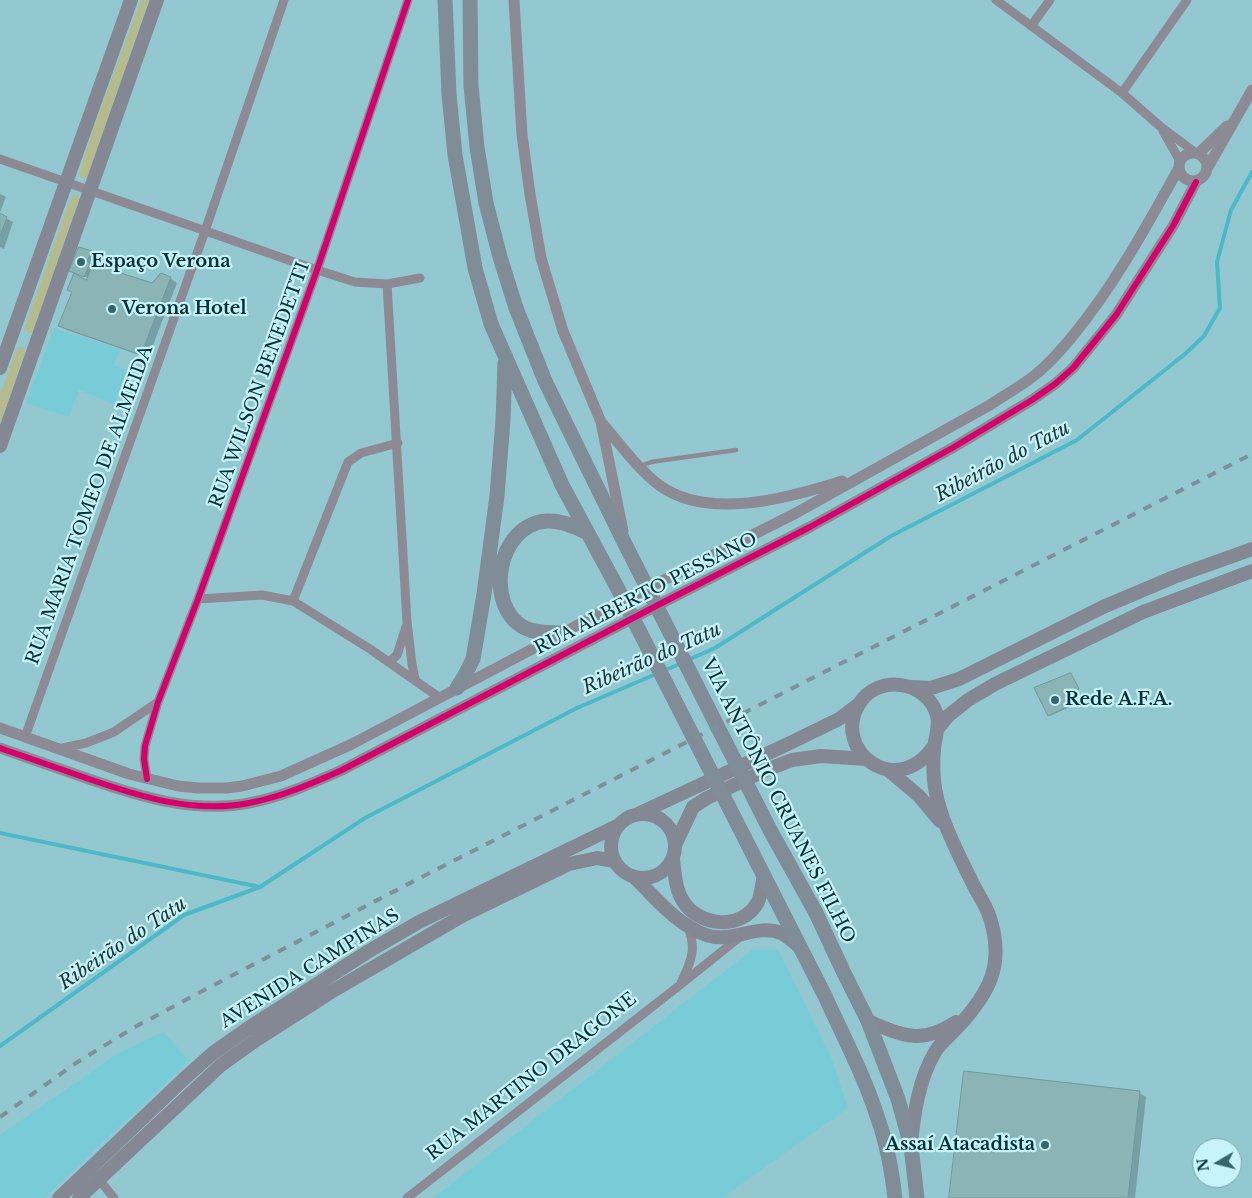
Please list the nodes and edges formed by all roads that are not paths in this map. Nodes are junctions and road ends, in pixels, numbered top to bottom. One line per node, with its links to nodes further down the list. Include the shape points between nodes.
1 (131, 0): 20 (main road)
2 (157, 0): 22 (main road)
3 (284, 0): 23 (street, RUA MARIA TOMEO DE ALMEIDA)
4 (408, 0): 24 (street, RUA WILSON BENEDETTI)
5 (445, 0): 27 (main road, via 449,94 464,212 475,268)
6 (470, 0): 36 (main road, VIA ANTÔNIO CRUANES FILHO, via 471,86 477,147 486,203 500,257 516,308 546,381)
7 (514, 0): 29 (street, via 522,135 541,258 563,331)
8 (996, 0): 11 (street)
9 (1050, 0): 11 (street)
10 (1187, 0): 13 (street)
11 (1031, 26): 13 (street)
12 (1252, 90): 14 (street)
13 (1122, 93): 15 (street)
14 (1235, 118): 16 (street); 19 (street)
15 (1161, 127): 16 (street); 18 (street)
16 (1197, 153): 18 (street, via 1186,154); 19 (street, via 1205,159)
17 (0, 159): 20 (street)
18 (1180, 165): 21 (street, via 1182,177); 34 (street, RUA ALBERTO PESSANO, via 1093,311 1052,359 1035,375 990,405)
19 (1208, 167): 21 (street, via 1205,176)
20 (66, 182): 22 (street); 28 (main road)
21 (1196, 182): 54 (street, RUA ALBERTO PESSANO, via 1173,226 1116,315 1073,368 1032,400 810,527 342,770 291,792 265,799 230,806 195,806 148,798)
22 (90, 191): 23 (street); 31 (main road)
23 (205, 231): 24 (street); 52 (street, RUA MARIA TOMEO DE ALMEIDA)
24 (317, 270): 26 (street, via 355,282); 39 (street, RUA WILSON BENEDETTI)
25 (420, 278): 26 (street)
26 (387, 284): 30 (street)
27 (505, 359): 35 (main road, via 562,485); 46 (main road, via 497,496 484,594 473,659)
28 (0, 368)
29 (601, 422): 33 (street); 36 (street)
30 (398, 443): 40 (street, via 361,453 348,462); 41 (street)
31 (0, 446)
32 (736, 450): 33 (lane, via 651,462)
33 (639, 467): 34 (street, via 676,495 706,504 791,496)
34 (866, 473): 42 (street, RUA ALBERTO PESSANO, via 796,513)
35 (588, 533): 42 (main road, via 545,521 519,534 502,561 502,594 513,617 526,629); 65 (main road)
36 (626, 544): 73 (main road, VIA ANTÔNIO CRUANES FILHO)
37 (1252, 549): 45 (main road, via 1103,607 959,679 931,688)
38 (1252, 571): 50 (main road, via 1144,612 1003,680 968,700)
39 (198, 599): 40 (street, via 262,595); 48 (street, RUA WILSON BENEDETTI)
40 (293, 602): 43 (street)
41 (407, 622): 43 (street, via 397,655); 44 (street)
42 (563, 633): 46 (street, RUA ALBERTO PESSANO)
43 (389, 662): 44 (street)
44 (415, 679): 47 (street)
45 (912, 687): 49 (main road, via 889,684 867,694); 50 (main road, via 931,703)
46 (457, 688): 47 (street, RUA ALBERTO PESSANO)
47 (440, 698): 58 (street, RUA ALBERTO PESSANO, via 336,752 265,781 214,789)
48 (158, 702): 55 (street, via 114,732); 58 (street, RUA WILSON BENEDETTI, via 144,758)
49 (859, 704): 56 (main road, via 853,718 853,733 857,747); 59 (main road, via 839,719)
50 (938, 727): 53 (main road)
51 (0, 728): 52 (street, RUA ALBERTO PESSANO)
52 (25, 737): 55 (street, RUA ALBERTO PESSANO)
53 (934, 746): 57 (main road, via 926,758 914,766); 61 (main road, via 936,792)
54 (0, 748)
55 (58, 749): 58 (street, RUA ALBERTO PESSANO)
56 (867, 759): 57 (main road); 62 (main road, via 821,756 792,760 766,770 693,807)
57 (886, 770): 61 (main road, via 919,796)
58 (147, 779)
59 (640, 813): 60 (main road, via 626,818); 62 (main road, via 653,814 664,820)
60 (617, 826): 64 (main road, via 611,843); 67 (main road, AVENIDA CAMPINAS)
61 (947, 831): 72 (main road, via 990,917 996,944 995,968 986,991)
62 (676, 843): 63 (main road)
63 (673, 860): 65 (main road, via 683,901 691,910 712,921 738,921 748,914 758,902); 66 (main road, via 657,875)
64 (614, 861): 66 (main road); 67 (main road, AVENIDA CAMPINAS, via 597,858 569,864)
65 (764, 876): 70 (main road)
66 (635, 878): 68 (main road, RUA MARTINO DRAGONE, via 670,914)
67 (458, 910): 75 (main road, AVENIDA CAMPINAS, via 369,951 213,1053)
68 (688, 927): 69 (main road, RUA MARTINO DRAGONE, via 708,936 728,938); 71 (street, RUA MARTINO DRAGONE, via 694,948)
69 (743, 934): 70 (main road, RUA MARTINO DRAGONE, via 768,930 783,934); 71 (street, RUA MARTINO DRAGONE)
70 (800, 947): 80 (main road, via 852,1053 879,1119)
71 (680, 985): 79 (street, RUA MARTINO DRAGONE)
72 (972, 1012): 73 (main road, via 945,1030 926,1036 910,1037); 74 (main road, via 935,1052 914,1114)
73 (868, 1021): 74 (main road, VIA ANTÔNIO CRUANES FILHO, via 898,1099)
74 (911, 1146): 81 (main road, VIA ANTÔNIO CRUANES FILHO)
75 (94, 1174): 76 (main road, AVENIDA CAMPINAS); 77 (main road, AVENIDA CAMPINAS); 78 (street)
76 (59, 1198)
77 (79, 1198)
78 (114, 1198)
79 (407, 1198)
80 (895, 1198)
81 (917, 1198)

